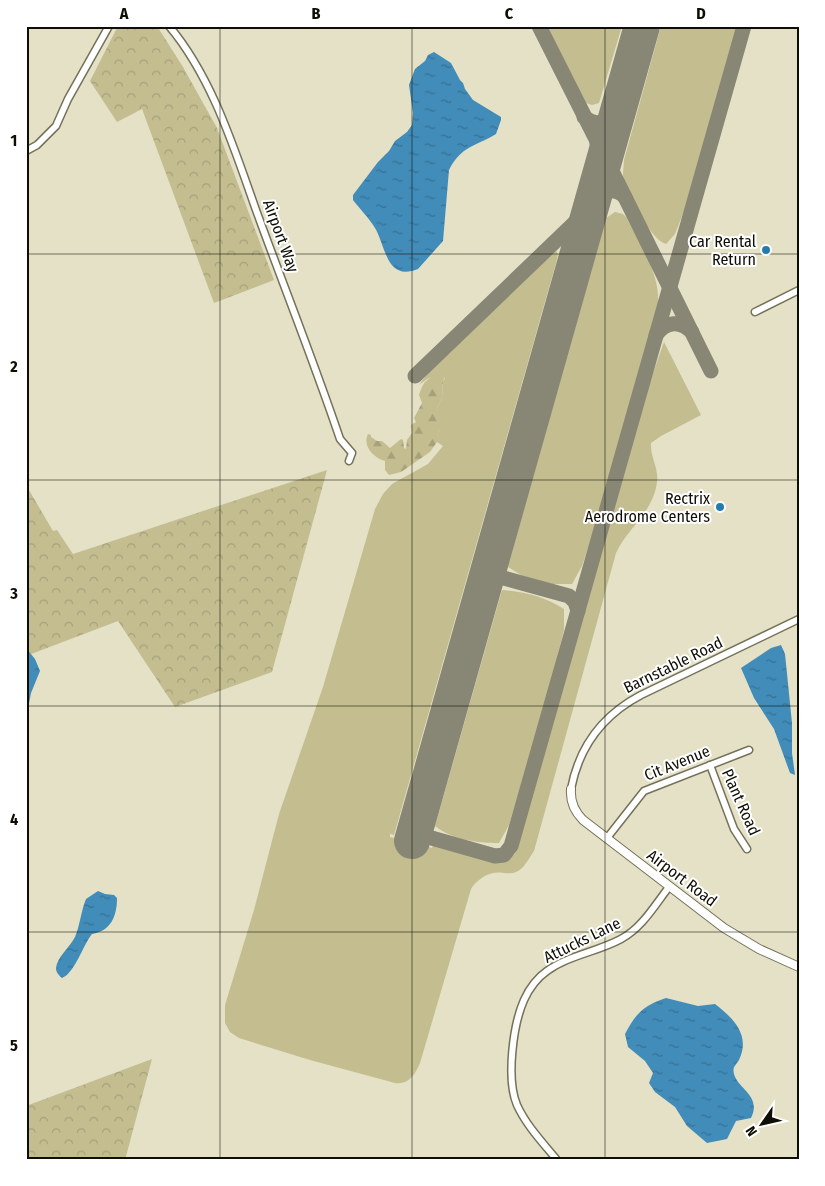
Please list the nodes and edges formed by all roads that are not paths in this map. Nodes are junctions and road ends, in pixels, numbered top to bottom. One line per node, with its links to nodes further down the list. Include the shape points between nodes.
1 (109, 26): 3 (street, via 56,126)
2 (169, 26): 6 (street, Airport Way, via 202,75 216,104 340,439 352,453)
3 (26, 151)
4 (798, 293): 5 (street)
5 (755, 312)
6 (349, 461)
7 (799, 618): 10 (street, Barnstable Road, via 620,707 603,722 586,745)
8 (749, 750): 9 (street, Cit Avenue)
9 (710, 765): 11 (street, Cit Avenue, via 644,791); 12 (street, Plant Road, via 734,829)
10 (571, 789): 11 (street, Airport Road, via 571,800 577,813)
11 (607, 838): 13 (street, Airport Road)
12 (747, 849)
13 (669, 887): 14 (street, Airport Road, via 743,940); 15 (street, Attucks Lane, via 627,935 553,967 534,984 524,1000 514,1044 512,1090 523,1116)
14 (799, 967)
15 (557, 1160)

